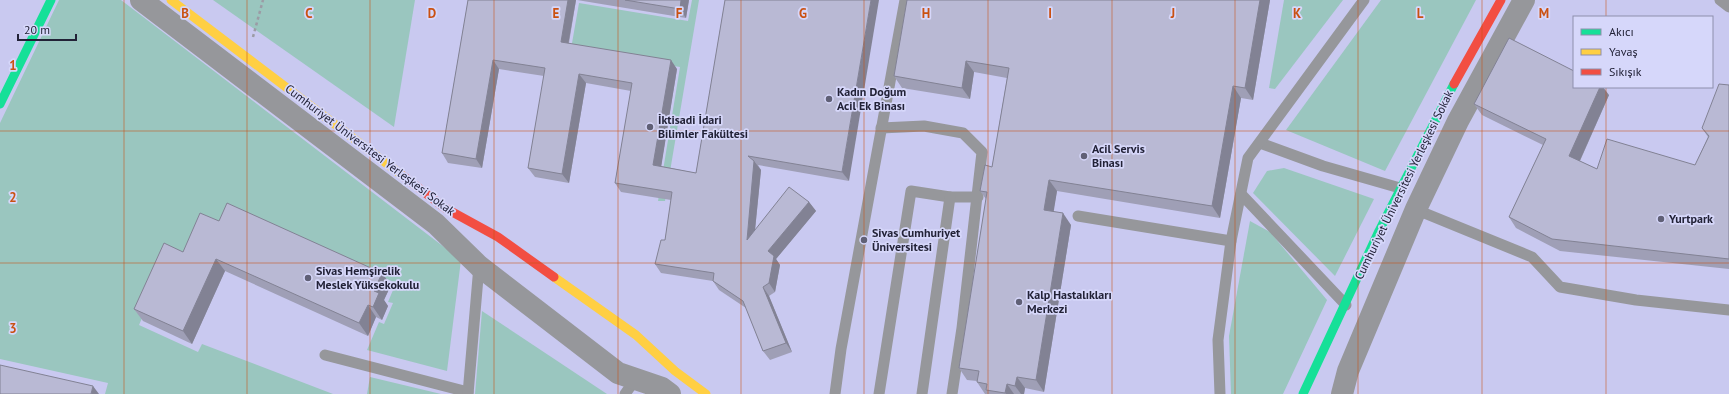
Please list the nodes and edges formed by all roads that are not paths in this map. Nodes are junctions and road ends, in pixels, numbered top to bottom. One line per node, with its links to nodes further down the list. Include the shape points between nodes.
1 (51, 0): 10 (street)
2 (141, 0): 21 (street, Cumhuriyet Üniversitesi Yerleşkesi Sokak, via 436,224)
3 (171, 0): 28 (street, Cumhuriyet Üniversitesi Yerleşkesi Sokak, via 446,208 498,237 636,335 674,371)
4 (905, 0): 11 (lane)
5 (1364, 0): 12 (lane)
6 (1501, 0): 13 (street, Cumhuriyet Üniversitesi Yerleşkesi Sokak)
7 (1524, 0): 18 (street, Cumhuriyet Üniversitesi Yerleşkesi Sokak, via 1458,121)
8 (1720, 0): 9 (lane)
9 (1729, 7)
10 (0, 104)
11 (881, 128): 16 (lane, via 924,126 963,133 982,152); 29 (lane)
12 (1260, 143): 13 (lane, via 1323,166); 14 (lane, via 1248,158)
13 (1400, 188): 17 (street, Cumhuriyet Üniversitesi Yerleşkesi Sokak)
14 (1241, 194): 20 (lane); 22 (lane)
15 (950, 197): 16 (lane); 30 (lane, via 911,191); 31 (lane)
16 (978, 197): 32 (lane)
17 (1393, 202): 18 (lane); 22 (street, Cumhuriyet Üniversitesi Yerleşkesi Sokak)
18 (1416, 209): 23 (lane, via 1532,257 1560,287 1636,300); 35 (street, Cumhuriyet Üniversitesi Yerleşkesi Sokak, via 1348,371)
19 (1078, 216): 20 (lane)
20 (1232, 241): 33 (lane, via 1218,340)
21 (479, 266): 25 (street, Cumhuriyet Üniversitesi Yerleşkesi Sokak, via 618,373); 26 (lane)
22 (1346, 304): 34 (street, Cumhuriyet Üniversitesi Yerleşkesi Sokak)
23 (1729, 310)
24 (325, 355): 26 (lane)
25 (630, 387): 27 (street, Cumhuriyet Üniversitesi Yerleşkesi Sokak, via 662,388)
26 (468, 393)
27 (670, 394)
28 (706, 394)
29 (835, 394)
30 (879, 394)
31 (922, 394)
32 (952, 394)
33 (1220, 394)
34 (1302, 394)
35 (1342, 394)

